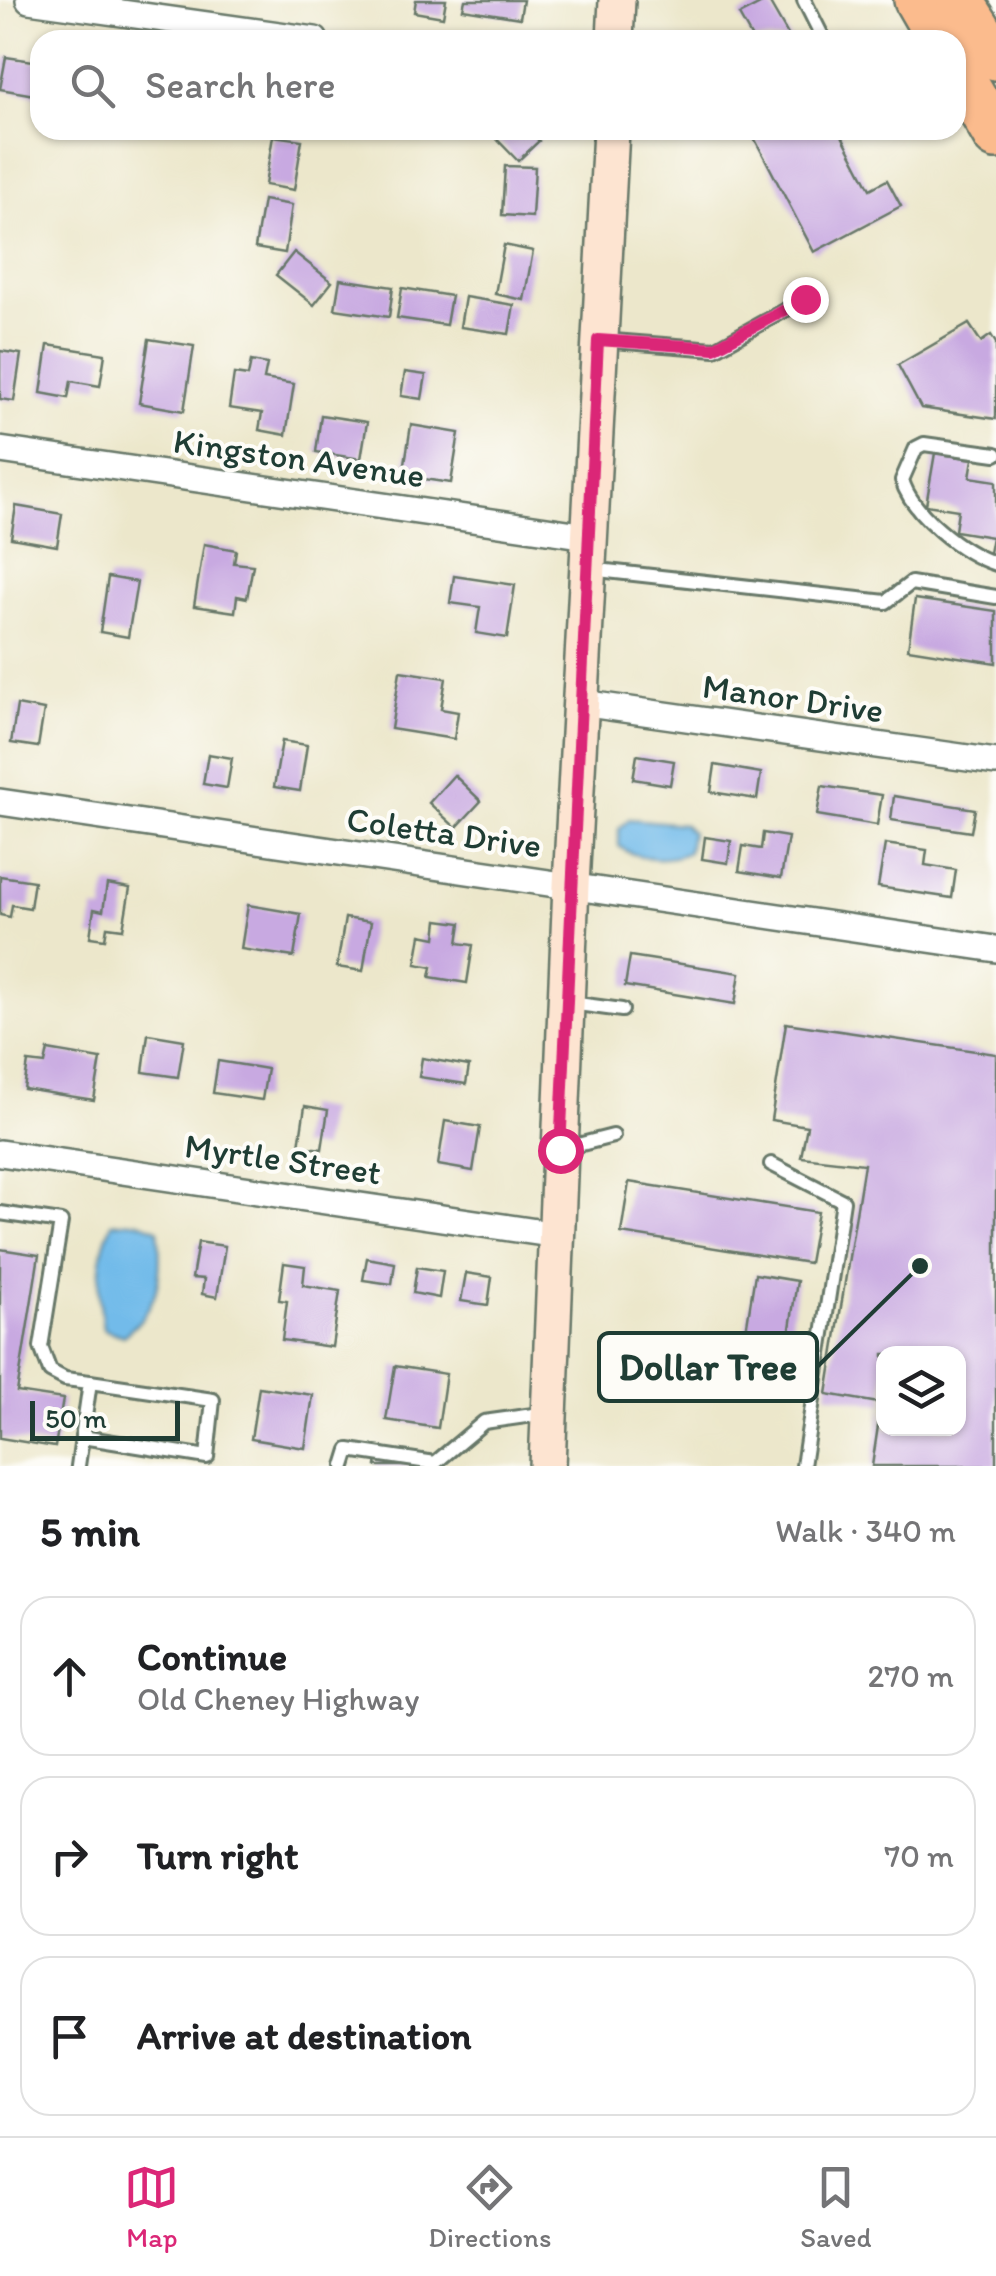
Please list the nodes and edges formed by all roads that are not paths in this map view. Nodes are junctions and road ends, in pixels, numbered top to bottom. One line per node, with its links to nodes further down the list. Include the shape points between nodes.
1 (29, 0): 6 (street)
2 (617, 0): 7 (street)
3 (804, 0): 8 (lane)
4 (988, 0): 5 (highway)
5 (996, 14)
6 (244, 30)
7 (616, 30)
8 (819, 30)
9 (966, 44): 10 (highway)
10 (996, 58)
11 (966, 82): 12 (highway)
12 (996, 136)
13 (610, 140): 15 (street)
14 (805, 299): 15 (lane, via 714,348)
15 (598, 340): 18 (street)
16 (0, 450): 18 (street, Kingston Avenue)
17 (996, 454): 19 (lane, via 924,444 902,480 922,514)
18 (588, 552): 20 (lane, via 886,602 911,583); 21 (street)
19 (996, 564)
20 (996, 597)
21 (580, 702): 22 (street, Manor Drive); 24 (street)
22 (996, 762)
23 (0, 802): 24 (street, Coletta Drive)
24 (570, 886): 25 (street, Coletta Drive); 26 (street)
25 (996, 948)
26 (566, 1002): 27 (lane); 29 (street)
27 (622, 1010)
28 (613, 1136): 29 (lane)
29 (560, 1150): 33 (street)
30 (0, 1153): 33 (street, Myrtle Street)
31 (771, 1164): 41 (lane, via 843,1201)
32 (0, 1213): 34 (lane, via 61,1222 41,1348 50,1371)
33 (556, 1235): 35 (street)
34 (90, 1382): 36 (lane); 36 (lane, via 214,1400 206,1456)
35 (549, 1413): 37 (lane, via 484,1422); 40 (street)
36 (82, 1437): 38 (lane)
37 (435, 1464): 39 (lane, via 349,1450)
38 (78, 1466)
39 (344, 1466)
40 (547, 1466)
41 (803, 1466)

